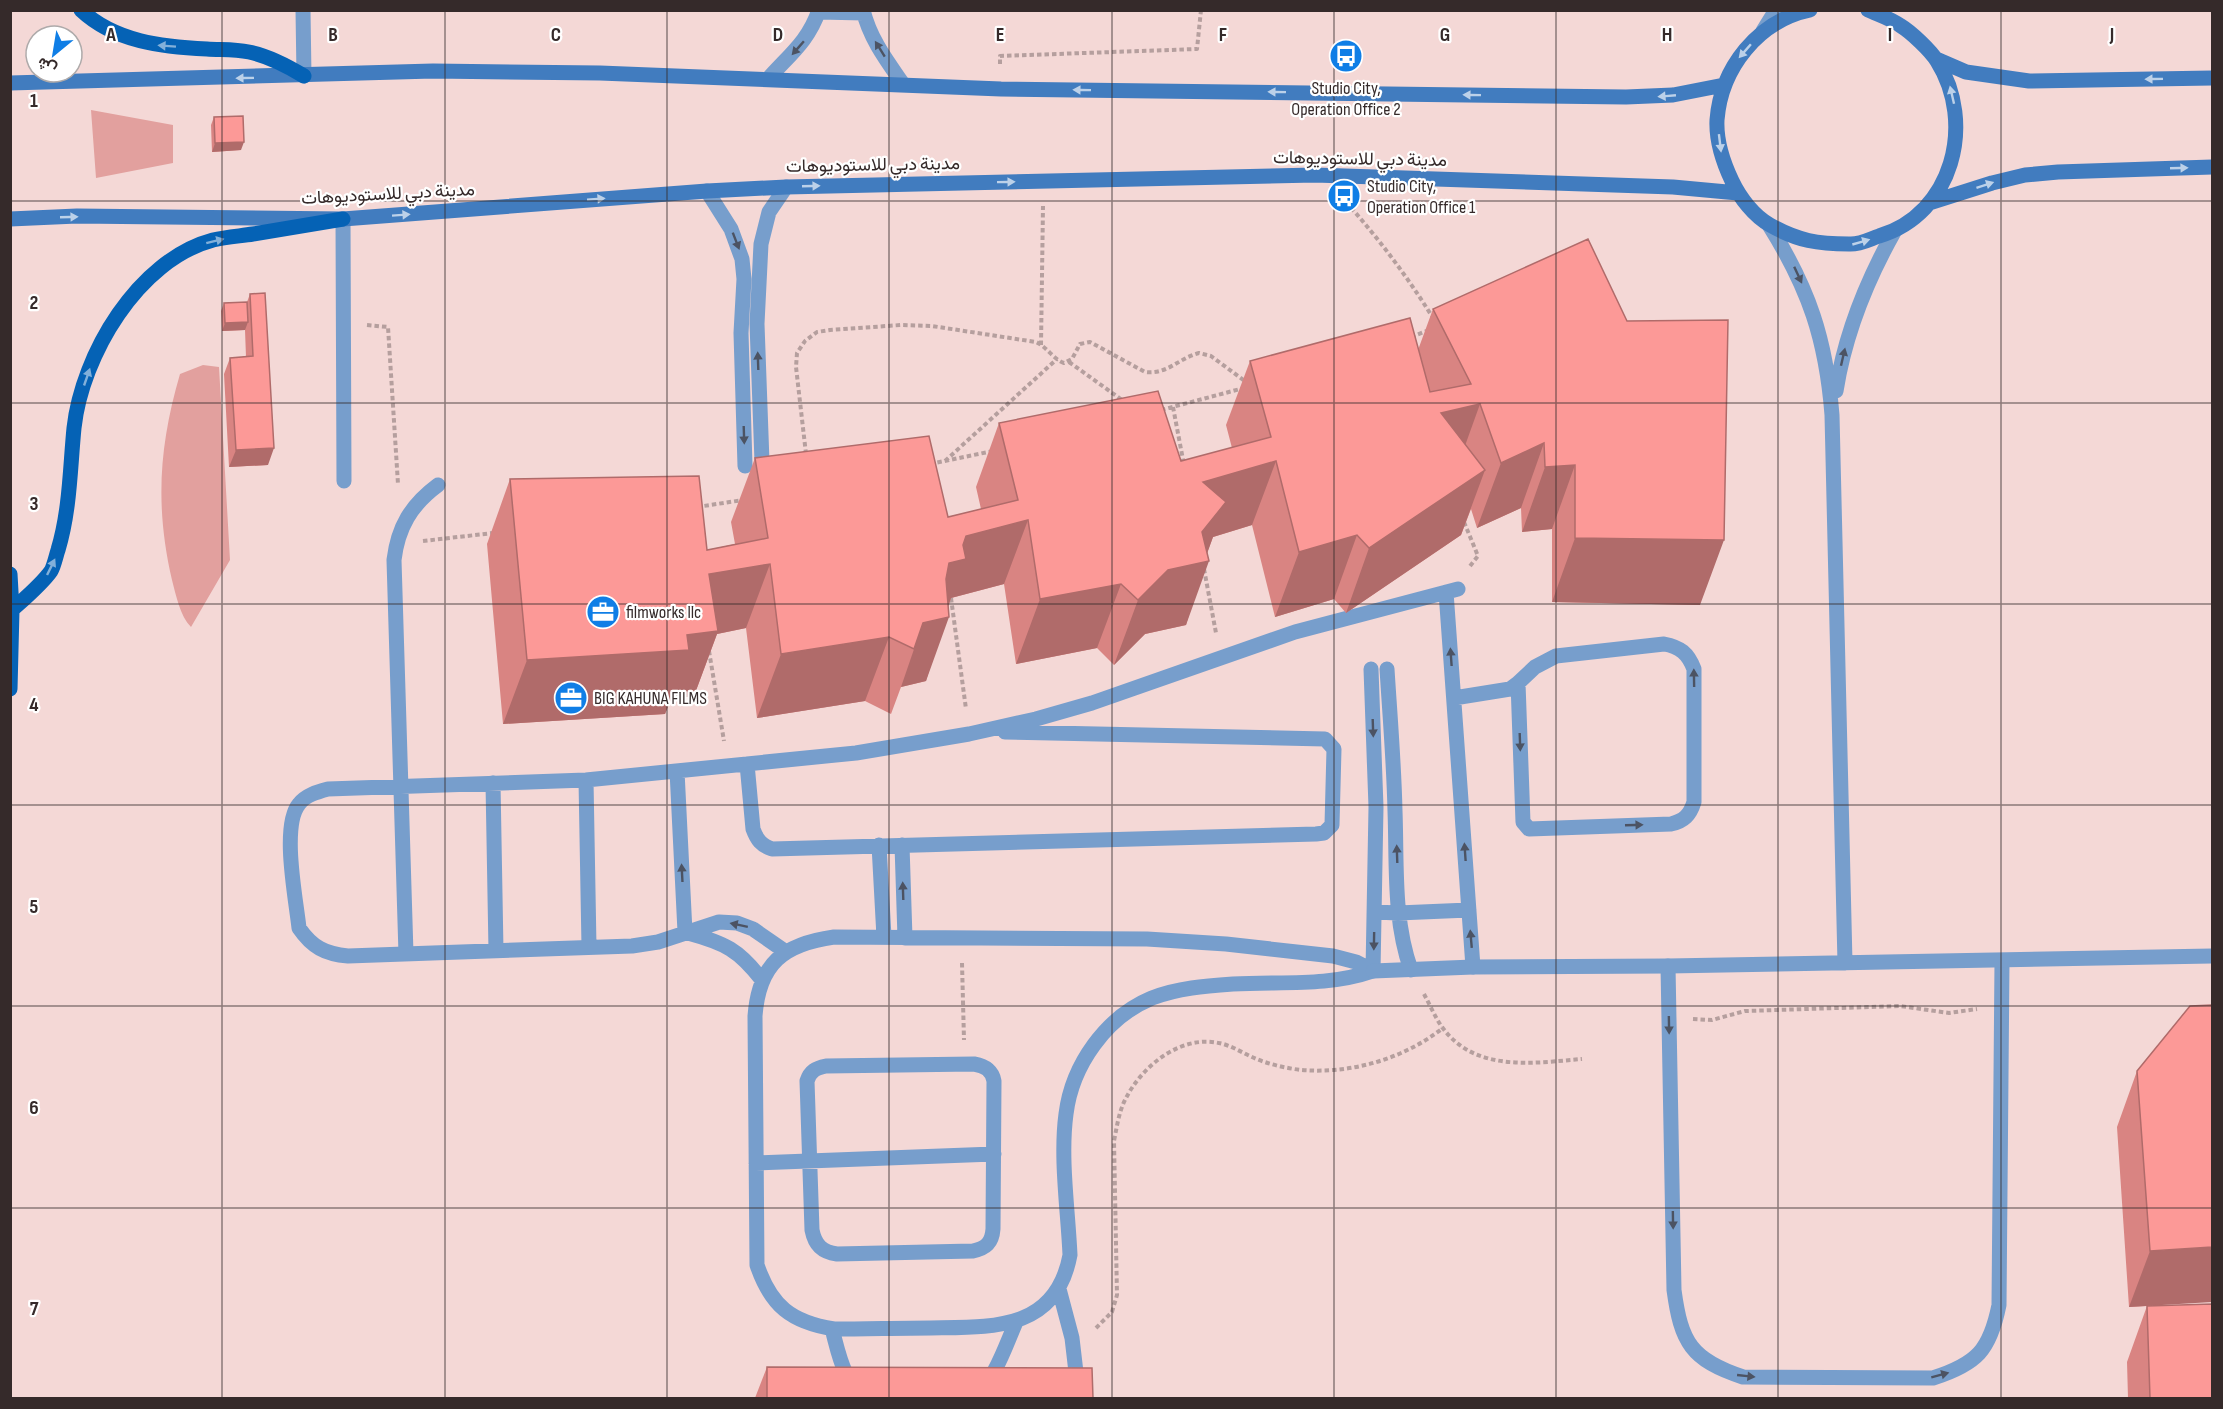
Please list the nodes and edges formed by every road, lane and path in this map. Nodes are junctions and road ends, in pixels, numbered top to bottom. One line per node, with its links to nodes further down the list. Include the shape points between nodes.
1 (81, 10): 13 (main road, one-way to 1, via 250,52 154,45 128,38)
2 (303, 10): 13 (street)
3 (1201, 10): 19 (path, via 1197,49 1000,56)
4 (1776, 10): 11 (street)
5 (1810, 10): 11 (street)
6 (1868, 10): 10 (street)
7 (1891, 10): 10 (street)
8 (819, 11): 9 (street); 15 (street, one-way to 15, via 810,33)
9 (863, 12): 17 (street, one-way to 9, via 877,46)
10 (1901, 25): 12 (street)
11 (1763, 31): 18 (street, one-way to 18, via 1740,56)
12 (1936, 59): 14 (street, one-way to 12, via 2029,81 1966,72); 26 (street, one-way to 12, via 1946,177 1955,148 1957,117 1950,86)
13 (304, 76): 15 (street, via 433,71); 16 (street, one-way to 16)
14 (2212, 78)
15 (768, 79): 17 (street)
16 (10, 83)
17 (903, 84): 19 (street)
18 (1724, 85): 19 (street, one-way to 19, via 1673,95 1626,97); 25 (street, one-way to 25, via 1717,121 1722,159)
19 (1001, 88)
20 (2212, 167): 26 (street, one-way to 20, via 2025,175)
21 (1315, 175): 22 (street, مدينة دبي للاستوديوهات); 25 (street, مدينة دبي للاستوديوهات, via 1673,187); 32 (path, via 1378,238 1438,327)
22 (1044, 181): 23 (street, مدينة دبي للاستوديوهات, one-way to 22); 33 (path)
23 (786, 187): 24 (street, مدينة دبي للاستوديوهات); 42 (street, one-way to 23, via 757,324 761,244 769,212)
24 (707, 191): 28 (street, مدينة دبي للاستوديوهات, one-way to 24); 45 (street, one-way to 45, via 731,229 742,259)
25 (1738, 193): 29 (street)
26 (1929, 203): 30 (street)
27 (10, 219): 28 (street, مدينة دبي للاستوديوهات, one-way to 28)
28 (343, 219): 31 (street); 61 (main road, one-way to 28, via 51,571 68,502 79,399 99,346 131,298 166,262 212,240)
29 (1769, 225): 30 (street, one-way to 30, via 1809,242 1852,245); 39 (street, one-way to 39, via 1808,296 1821,334)
30 (1894, 232): 39 (street, one-way to 30, via 1847,339 1859,302)
31 (344, 322): 49 (street); 54 (path, via 388,327)
32 (1402, 340)
33 (1041, 345): 34 (path); 41 (path, via 932,326 817,332 797,353)
34 (1057, 359): 35 (path); 43 (path)
35 (1069, 362): 36 (path); 37 (path, via 1085,342 1154,373 1199,353 1211,356 1252,386)
36 (1124, 401)
37 (1173, 407): 38 (path); 47 (path)
38 (1152, 412)
39 (1832, 415): 91 (street)
40 (1000, 450): 43 (path)
41 (806, 455)
42 (762, 462)
43 (945, 462): 44 (path)
44 (931, 464): 46 (path); 48 (path)
45 (745, 466)
46 (920, 466)
47 (1185, 472)
48 (932, 475)
49 (344, 481)
50 (438, 485): 54 (street, via 423,496)
51 (748, 499): 52 (path)
52 (686, 508)
53 (1461, 514): 59 (path, via 1478,556)
54 (401, 527): 56 (street)
55 (500, 532): 56 (path)
56 (396, 545): 75 (street)
57 (1203, 564): 63 (path)
58 (10, 574): 61 (main road)
59 (1452, 591): 63 (street, via 1295,632); 68 (street, one-way to 59)
60 (951, 598): 69 (path)
61 (12, 610): 67 (main road)
62 (708, 646): 71 (path)
63 (1221, 657): 69 (street, via 1092,703)
64 (1371, 669): 79 (street, one-way to 79)
65 (1387, 669): 80 (street, one-way to 65)
66 (1518, 683): 66 (street, one-way to 66, via 1525,826 1533,830 1671,824 1687,817 1694,802 1694,669 1683,651 1664,644 1568,654 1534,667); 68 (street, via 1500,692)
67 (10, 689)
68 (1454, 698): 78 (street, one-way to 68)
69 (974, 733): 70 (street, via 856,753); 77 (street, via 1325,739 1334,749 1332,825 1324,833 1316,834)
70 (747, 764): 71 (street); 76 (street, via 753,829 763,845 772,849)
71 (728, 766): 72 (street)
72 (677, 771): 73 (street); 81 (street, one-way to 72)
73 (586, 780): 74 (street); 85 (street)
74 (493, 783): 75 (street); 86 (street)
75 (400, 786): 88 (street); 88 (street, via 312,793 299,803 291,818 290,834 300,928 307,940 332,954)
76 (879, 845): 77 (street); 82 (street)
77 (902, 845): 83 (street, one-way to 77)
78 (1469, 910): 80 (street); 93 (street, one-way to 78)
79 (1375, 912): 80 (street); 95 (street, one-way to 95)
80 (1398, 913): 94 (street)
81 (685, 932): 85 (street, via 658,942); 87 (street, one-way to 81, via 737,922 719,922); 96 (street, via 732,949)
82 (884, 937): 83 (street); 87 (street, via 834,937 809,941)
83 (905, 938): 84 (street)
84 (961, 938): 95 (street, via 1204,943 1334,956); 101 (path)
85 (589, 947): 86 (street)
86 (496, 951): 88 (street)
87 (786, 952): 96 (street)
88 (406, 954)
89 (2212, 956): 90 (street)
90 (2002, 961): 91 (street); 97 (street)
91 (1845, 963): 92 (street)
92 (1668, 966): 93 (street); 98 (street)
93 (1473, 967): 94 (street)
94 (1411, 970): 95 (street); 99 (path)
95 (1373, 971): 105 (street, via 1331,981 1245,983 1179,990 1125,1013 1103,1033 1073,1084 1066,1113 1070,1255)
96 (762, 980): 104 (street, via 755,1016)
97 (2001, 1005): 98 (path, via 1949,1013 1899,1006 1745,1011 1712,1020); 98 (street, one-way to 97, via 1674,1290 1683,1336 1698,1355 1719,1369 1743,1377 1933,1378 1959,1370 1980,1354 1994,1331 1999,1305)
98 (1669, 1013)
99 (1443, 1028): 100 (path, via 1470,1050 1502,1062 1518,1065); 108 (path, via 1401,1053 1354,1067 1301,1070 1273,1065 1220,1043 1204,1041 1180,1046 1152,1065 1126,1097 1114,1142 1117,1295 1112,1312 1102,1324 1089,1334)
100 (1582, 1059)
101 (965, 1064): 102 (street, via 986,1067 993,1076); 103 (street, via 826,1066 813,1070 807,1081)
102 (994, 1154): 103 (street); 103 (street, via 992,1238 988,1245 974,1251 837,1254 823,1250 812,1230)
103 (809, 1161): 104 (street)
104 (756, 1163): 107 (street, via 757,1265 764,1285 776,1303 793,1317)
105 (1059, 1289): 106 (street, via 1041,1308); 108 (street)
106 (1016, 1322): 107 (street, via 989,1327); 110 (street, via 991,1376)
107 (832, 1329): 109 (street, via 843,1368 855,1387)
108 (1072, 1338): 111 (street)
109 (869, 1398)
110 (973, 1398)
111 (1079, 1398)

